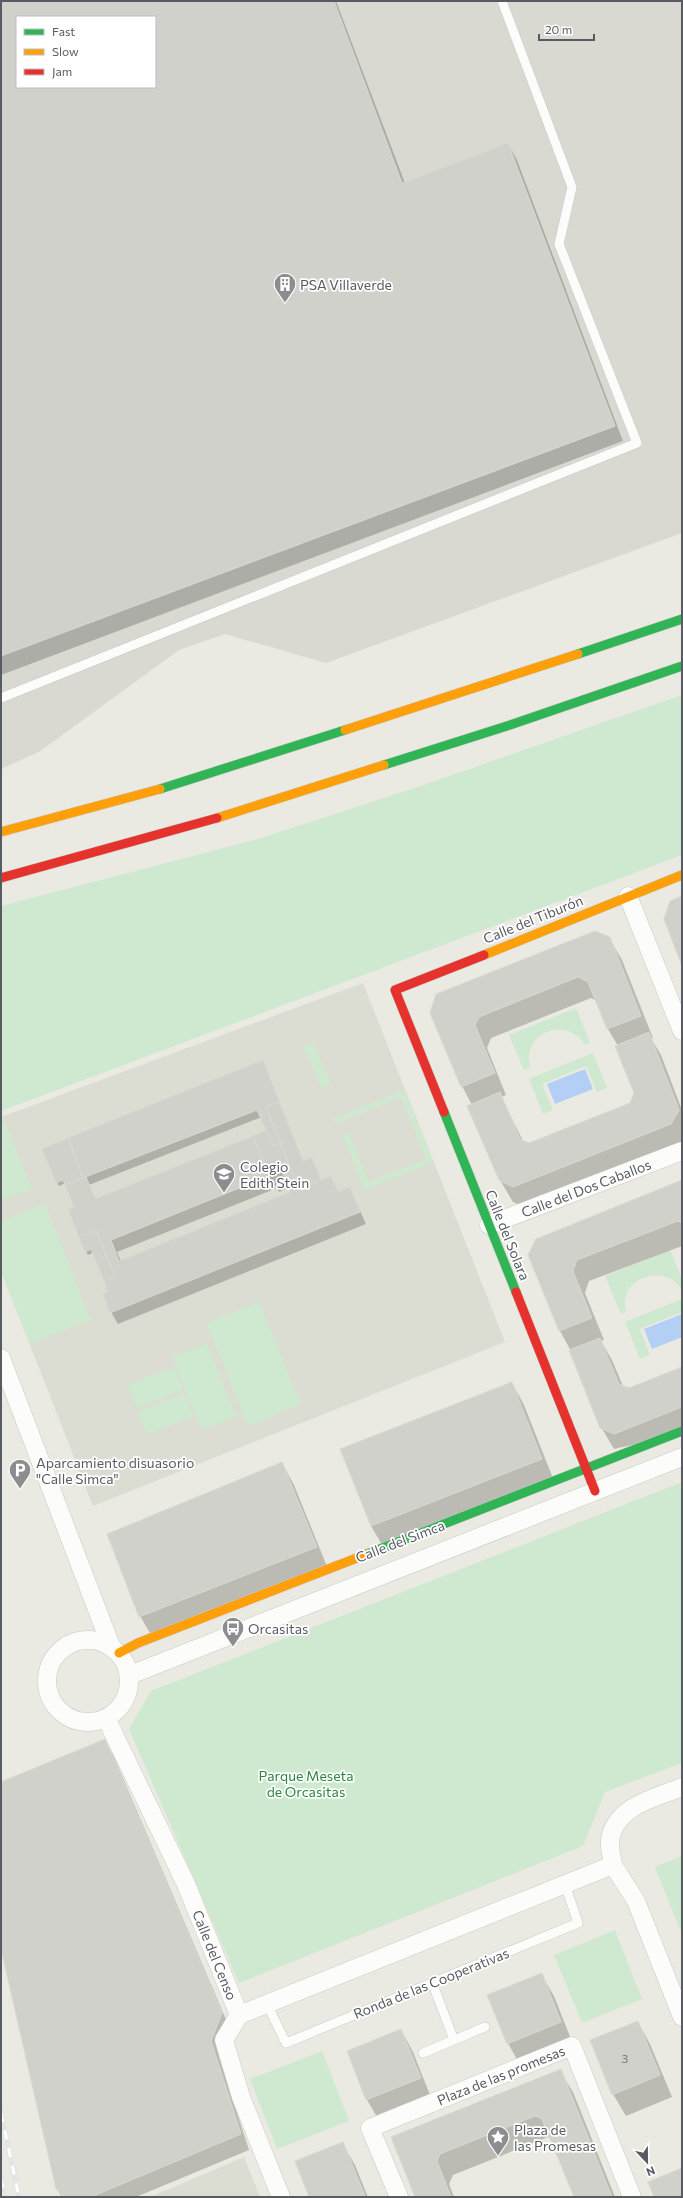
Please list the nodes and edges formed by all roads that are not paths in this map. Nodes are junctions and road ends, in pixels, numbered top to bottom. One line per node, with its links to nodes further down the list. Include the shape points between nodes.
1 (502, 1): 4 (lane, via 572,187 559,244 637,443)
2 (682, 619): 5 (main road, via 148,793)
3 (682, 666): 7 (main road, via 510,725 199,824)
4 (1, 698)
5 (1, 832)
6 (682, 875): 8 (main road, Calle del Tiburón)
7 (1, 878)
8 (628, 896): 9 (main road, Calle del Tiburón); 10 (street)
9 (395, 990): 12 (main road, Calle del Solara)
10 (682, 1031)
11 (682, 1151): 12 (street, Calle del Dos Caballos)
12 (490, 1225): 16 (main road, Calle del Solara)
13 (1, 1358): 18 (street)
14 (682, 1431): 16 (main road, Calle del Simca)
15 (682, 1457): 17 (street, Calle del Simca)
16 (586, 1469): 17 (main road, Calle del Solara); 18 (main road, Calle del Simca, via 138,1644)
17 (595, 1491): 19 (street, Calle del Simca)
18 (115, 1649): 19 (street, via 126,1663); 20 (street, via 101,1641 77,1640 66,1645 53,1657 47,1673 47,1690 53,1704 63,1714 77,1721 92,1722)
19 (130, 1674): 20 (street, via 128,1692 120,1708)
20 (106, 1718): 26 (street, Calle del Censo, via 186,1884)
21 (682, 1787): 22 (street, via 637,1805 621,1815 610,1840)
22 (612, 1865): 23 (street); 27 (street, via 636,1901)
23 (565, 1884): 24 (lane, Ronda de las Cooperativas, via 578,1923); 25 (street)
24 (432, 1982): 25 (lane, Ronda de las Cooperativas, via 286,2043); 29 (lane)
25 (267, 2004): 26 (street)
26 (239, 2015): 31 (street, Calle del Censo, via 224,2040 241,2097)
27 (682, 2017)
28 (485, 2027): 29 (lane)
29 (454, 2040): 30 (lane)
30 (423, 2053)
31 (281, 2197)
32 (399, 2197): 33 (street, Plaza de las promesas, via 370,2128 572,2046)
33 (632, 2197)

